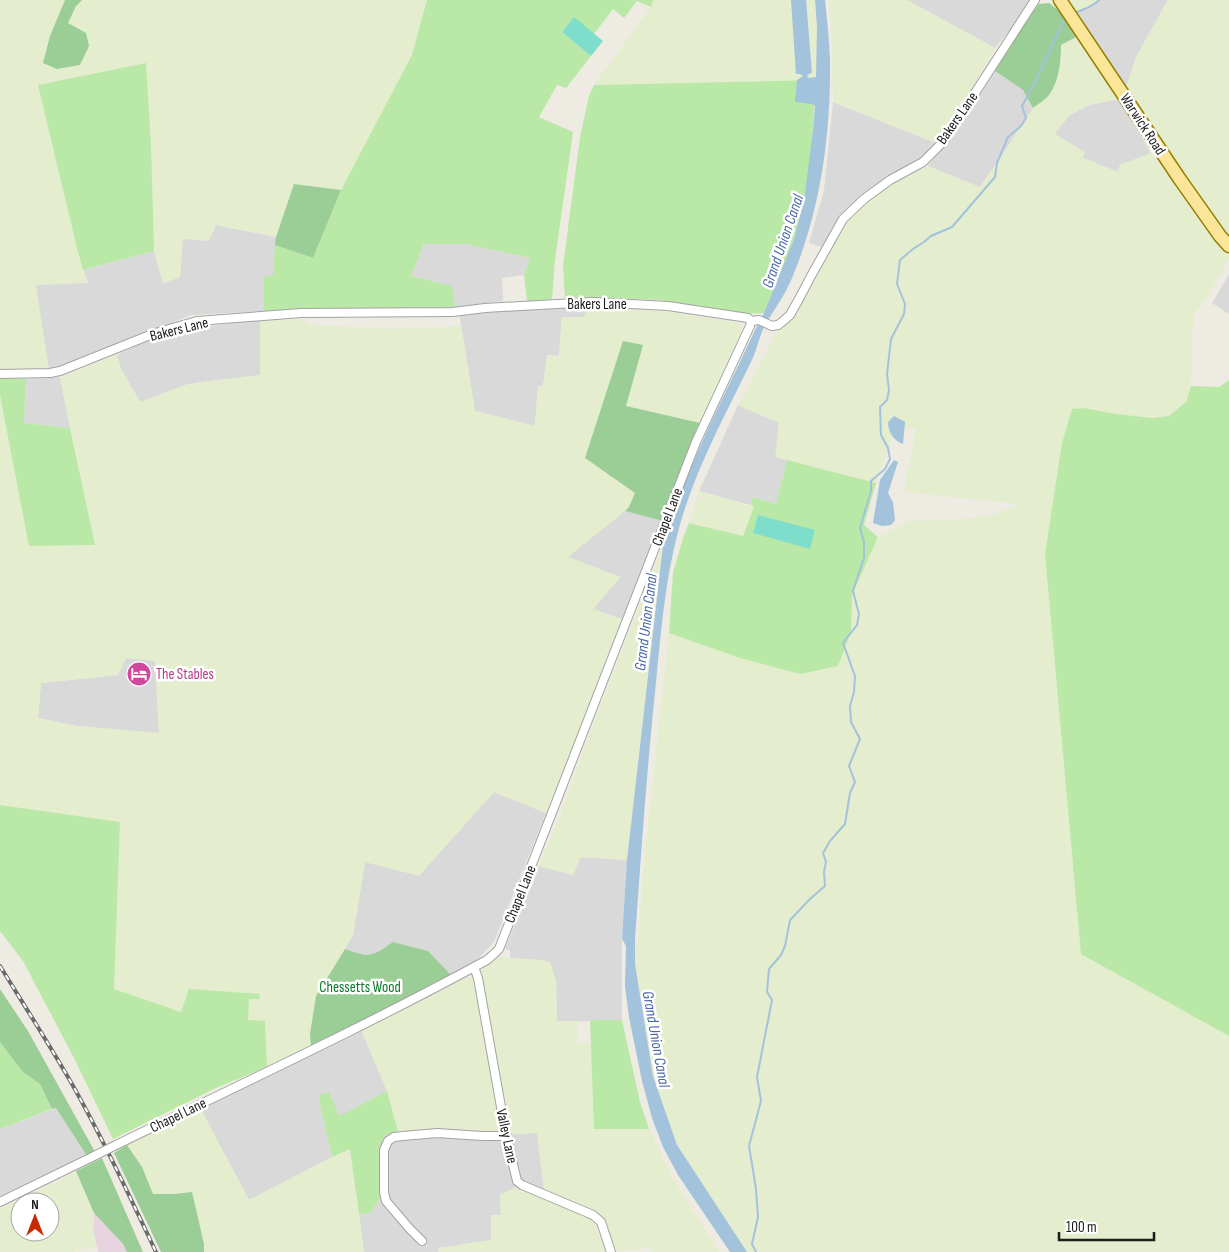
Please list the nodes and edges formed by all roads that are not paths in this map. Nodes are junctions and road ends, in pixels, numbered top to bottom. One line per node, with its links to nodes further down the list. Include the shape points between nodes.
1 (1035, 0): 4 (street, Bakers Lane, via 944,141 923,162 864,198 843,219 790,315 778,325)
2 (1060, 0): 3 (main road, Warwick Road, via 1178,178)
3 (1229, 246)
4 (755, 321): 5 (street, Bakers Lane, via 668,306 609,302 452,312 302,313 197,321 155,332 60,371); 6 (street, Chapel Lane, via 696,442 499,949)
5 (0, 374)
6 (474, 967): 7 (street, Valley Lane); 8 (street, Chapel Lane, bridge, via 348,1033)
7 (507, 1136): 9 (street, via 437,1134 404,1136 388,1141 384,1150 386,1201); 10 (street, Valley Lane, via 517,1180 593,1215 601,1222)
8 (0, 1202)
9 (422, 1241)
10 (611, 1252)

